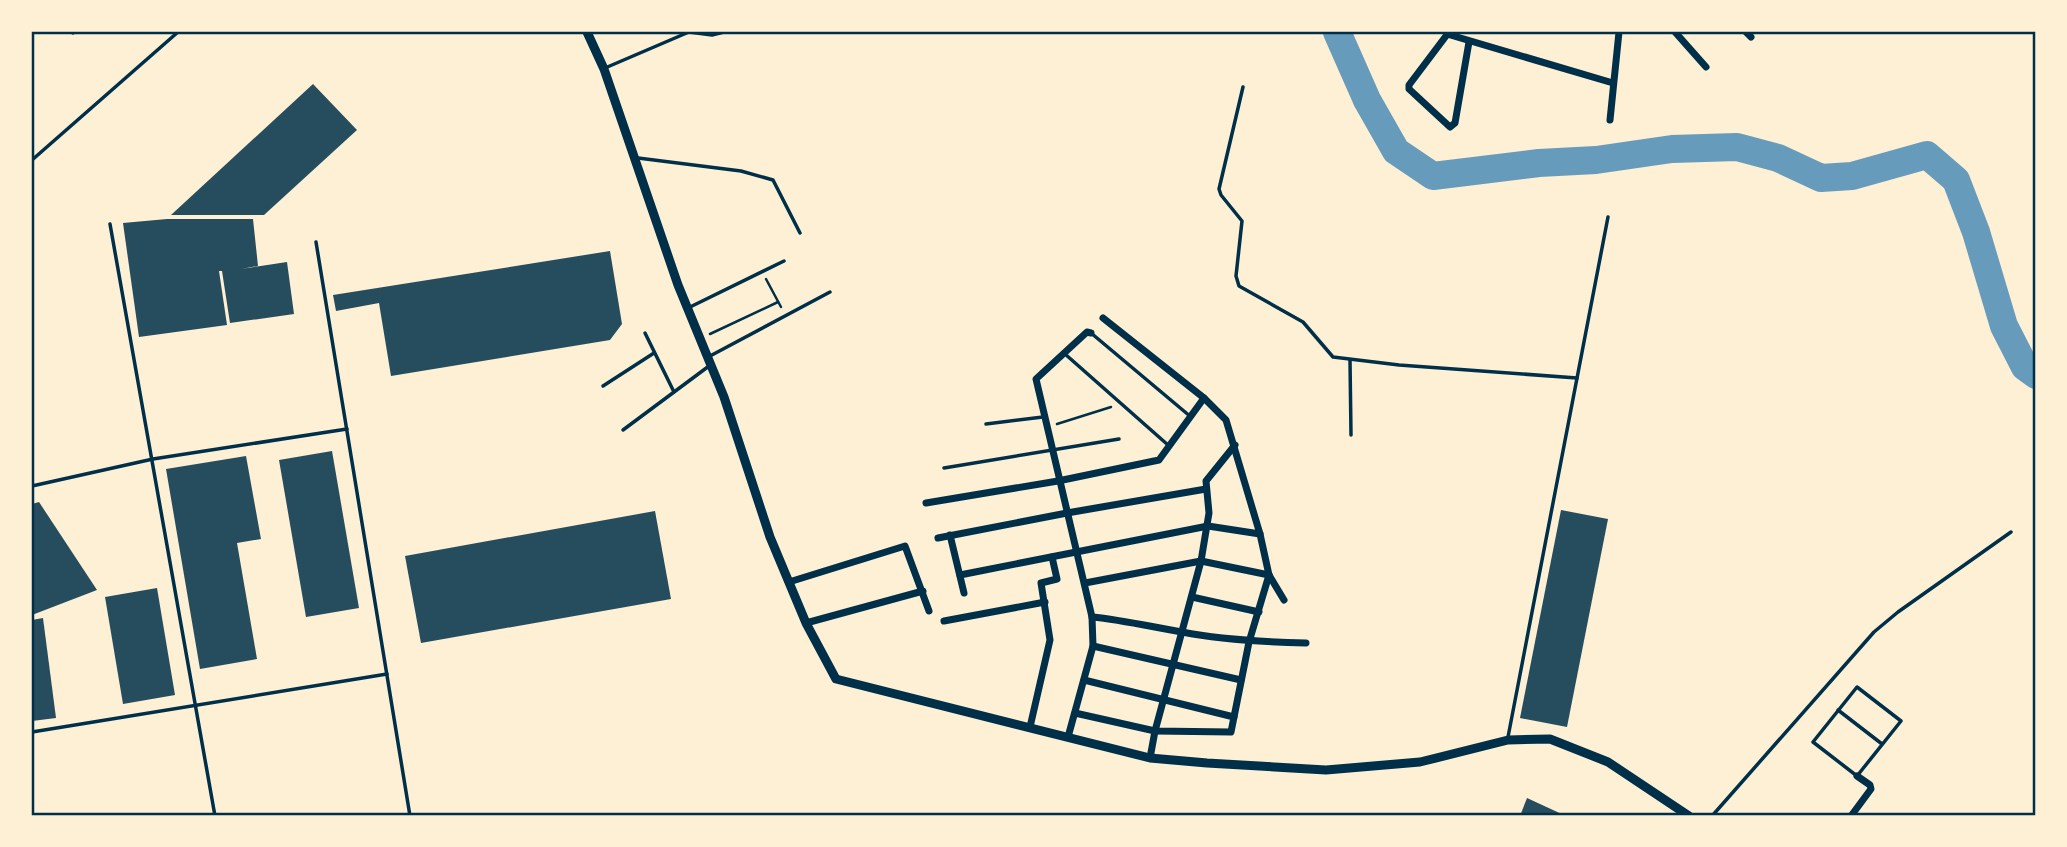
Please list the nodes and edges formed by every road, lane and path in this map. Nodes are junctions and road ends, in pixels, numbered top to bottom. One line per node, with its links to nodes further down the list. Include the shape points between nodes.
1 (178, 32): 14 (lane)
2 (587, 32): 9 (street)
3 (724, 32): 9 (lane, via 689,32)
4 (1617, 32): 10 (street)
5 (1675, 32): 8 (street)
6 (1448, 33): 7 (street); 7 (street, via 1409,89 1450,127 1455,123)
7 (1469, 42): 10 (street)
8 (1706, 67)
9 (604, 69): 13 (street)
10 (1613, 83): 12 (street)
11 (1242, 87): 31 (lane, via 1219,184 1221,195 1242,221 1236,281 1303,322 1333,357)
12 (1610, 120)
13 (636, 158): 17 (lane, via 741,171 773,180); 23 (street)
14 (32, 160)
15 (1608, 217): 33 (lane)
16 (110, 224): 49 (lane)
17 (800, 233)
18 (316, 242): 42 (lane)
19 (785, 261): 20 (lane)
20 (763, 272): 22 (path); 23 (lane)
21 (830, 292): 24 (lane)
22 (778, 302): 24 (path); 28 (path)
23 (688, 308): 28 (street)
24 (786, 315): 32 (lane)
25 (1103, 318): 36 (street)
26 (645, 333): 29 (lane)
27 (1091, 333): 30 (street); 39 (lane)
28 (701, 338): 32 (street)
29 (654, 353): 34 (lane); 35 (lane)
30 (1065, 354): 37 (lane); 38 (street, via 1036,379)
31 (1350, 360): 33 (lane); 44 (lane)
32 (709, 361): 35 (lane); 68 (street)
33 (1577, 377): 97 (lane)
34 (603, 386)
35 (674, 392): 43 (lane)
36 (1204, 398): 39 (street); 46 (street, via 1226,420)
37 (1121, 405): 41 (path); 47 (lane)
38 (1045, 417): 40 (lane); 41 (street)
39 (1191, 417): 47 (street)
40 (986, 424)
41 (1048, 427): 48 (street)
42 (347, 429): 49 (lane); 85 (lane)
43 (623, 430)
44 (1351, 435)
45 (1119, 439): 48 (lane)
46 (1235, 445): 53 (street, via 1206,481); 58 (street)
47 (1170, 447): 51 (street, via 1159,460)
48 (1053, 449): 50 (lane); 51 (street)
49 (153, 459): 52 (lane); 89 (lane)
50 (944, 468)
51 (1058, 481): 54 (street); 55 (street)
52 (32, 486)
53 (1206, 489): 55 (street); 56 (street)
54 (926, 503)
55 (1067, 513): 59 (street); 63 (street)
56 (1208, 526): 58 (street); 63 (street); 65 (street)
57 (2011, 532): 104 (lane, via 1874,632)
58 (1260, 534): 67 (street)
59 (950, 535): 60 (street); 66 (street)
60 (938, 538)
61 (914, 544): 62 (street)
62 (905, 546): 68 (street); 70 (street)
63 (1077, 551): 64 (street); 69 (street)
64 (1052, 557): 66 (street); 74 (street, via 1057,578 1041,582)
65 (1201, 561): 67 (street); 69 (street); 72 (street)
66 (960, 575): 71 (street)
67 (1269, 575): 73 (street); 76 (street)
68 (789, 582): 79 (street)
69 (1084, 583): 77 (street)
70 (923, 592): 75 (street); 79 (street)
71 (964, 593)
72 (1192, 597): 76 (street); 80 (street)
73 (1284, 600)
74 (1045, 602): 78 (street); 93 (street, via 1050,640)
75 (929, 611)
76 (1259, 612): 81 (street)
77 (1092, 617): 80 (street); 83 (street)
78 (944, 621)
79 (806, 623): 93 (street, via 836,679)
80 (1183, 632): 81 (street); 84 (street)
81 (1250, 642): 82 (street); 87 (street)
82 (1306, 643)
83 (1093, 646): 84 (street); 86 (street)
84 (1174, 666): 87 (street); 88 (street)
85 (387, 674): 89 (lane); 102 (lane)
86 (1084, 680): 88 (street); 91 (street)
87 (1241, 680): 92 (street)
88 (1163, 700): 92 (street); 94 (street)
89 (196, 707): 95 (lane); 101 (lane)
90 (1838, 710): 98 (lane); 98 (lane, via 1859,687 1901,719); 100 (lane, via 1813,743)
91 (1075, 713): 94 (street); 96 (street)
92 (1234, 717): 94 (street, via 1231,732)
93 (1030, 727): 96 (street)
94 (1155, 731): 99 (street)
95 (32, 732)
96 (1068, 737): 99 (street)
97 (1508, 740): 99 (street, via 1420,762 1326,770); 103 (street, via 1550,739 1580,750 1608,762)
98 (1882, 744): 100 (lane)
99 (1150, 758)
100 (1857, 776): 105 (street, via 1871,789)
101 (215, 816)
102 (410, 816)
103 (1689, 816)
104 (1712, 816)
105 (1851, 816)

